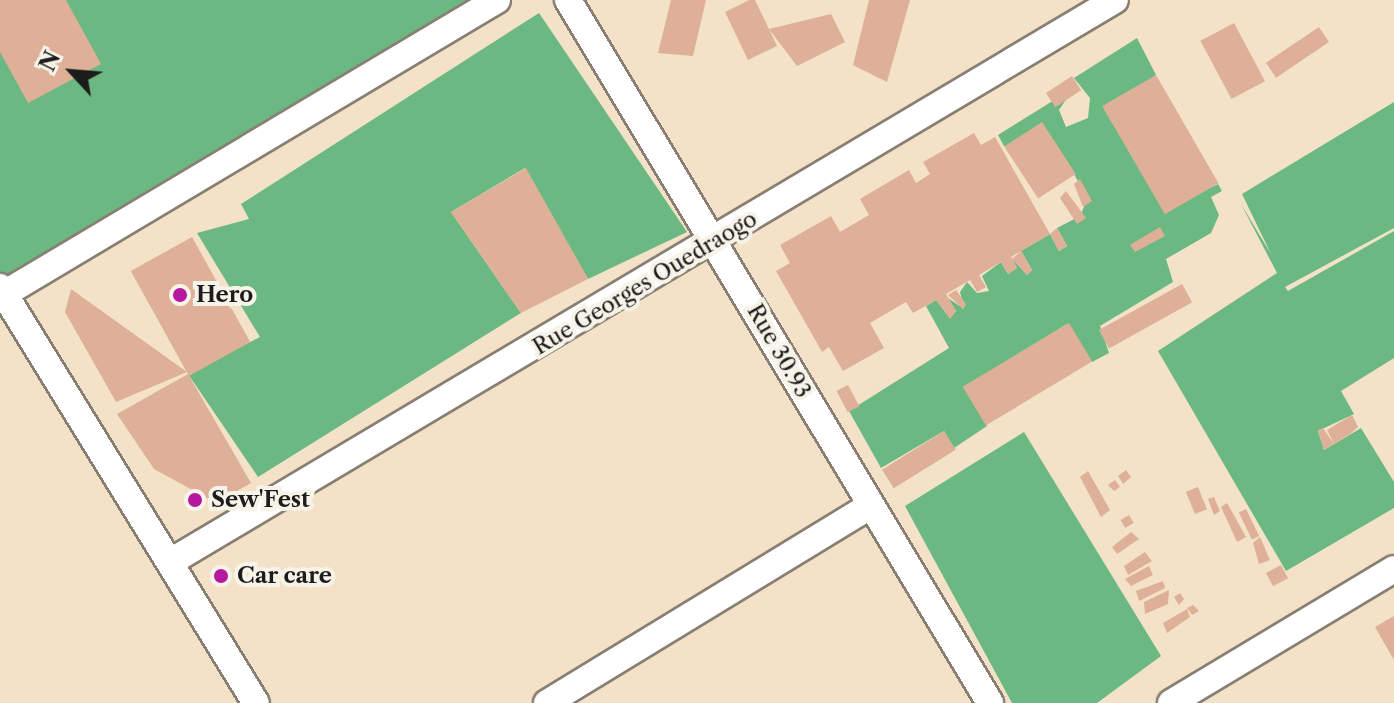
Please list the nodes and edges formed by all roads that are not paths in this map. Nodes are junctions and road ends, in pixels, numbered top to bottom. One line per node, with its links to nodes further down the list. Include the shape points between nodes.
1 (497, 0): 5 (street)
2 (568, 0): 4 (street, Rue 30.93)
3 (1115, 0): 4 (street, Rue Georges Ouedraogo)
4 (716, 242): 6 (street, Rue 30.93); 7 (street, Rue Georges Ouedraogo)
5 (2, 291): 7 (street)
6 (870, 506): 10 (street); 11 (street, Rue 30.93)
7 (172, 561): 9 (street)
8 (1394, 569): 12 (street)
9 (256, 703)
10 (547, 703)
11 (990, 703)
12 (1171, 703)

